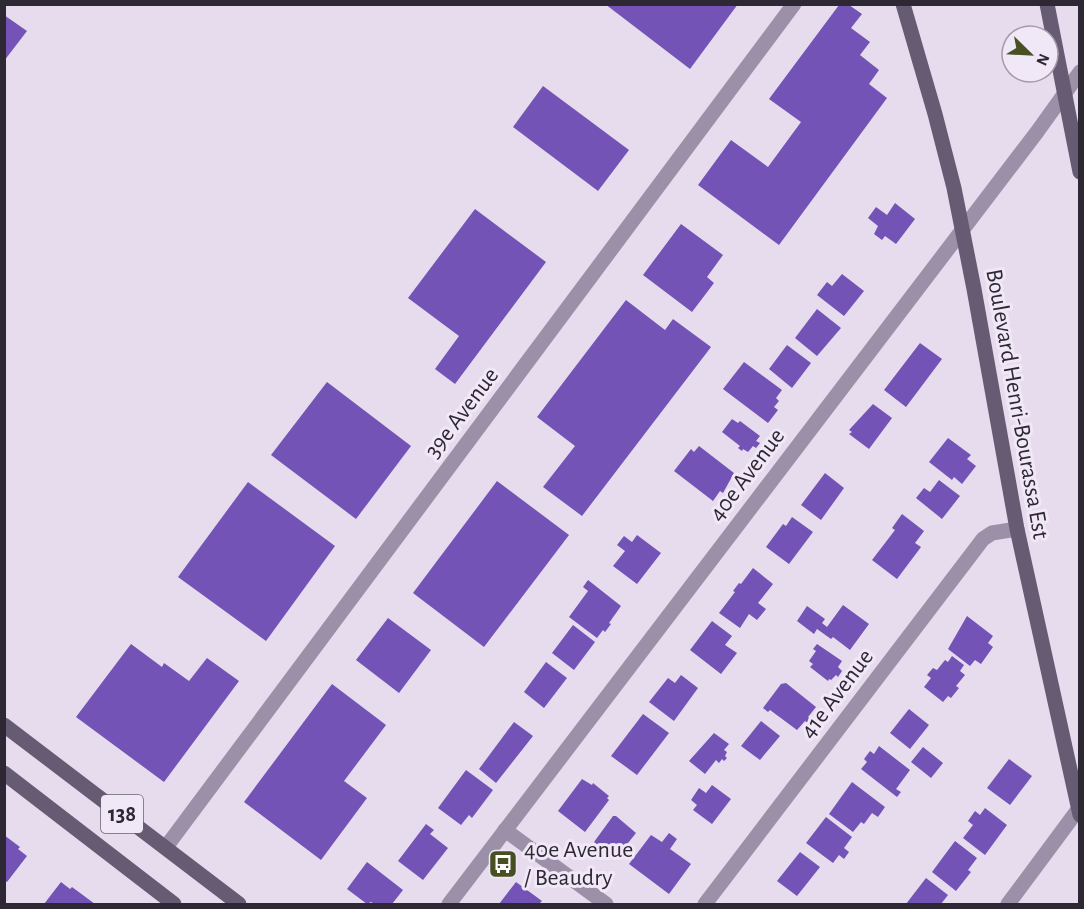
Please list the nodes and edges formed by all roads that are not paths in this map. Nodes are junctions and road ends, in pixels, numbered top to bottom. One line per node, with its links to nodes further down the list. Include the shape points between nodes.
1 (794, 4): 13 (street, 39e Avenue)
2 (903, 4): 7 (main road, Boulevard Henri-Bourassa Est, via 935,114)
3 (1047, 4): 5 (main road)
4 (1080, 72): 5 (street, 40e Avenue)
5 (1064, 95): 6 (main road); 7 (street, 40e Avenue)
6 (1080, 172)
7 (962, 230): 8 (main road, Boulevard Henri-Bourassa Est); 12 (street, 40e Avenue)
8 (1017, 529): 11 (main road, Boulevard Henri-Bourassa Est); 18 (street, 41e Avenue, via 992,533 983,539)
9 (4, 725): 13 (main road, 138)
10 (4, 773): 14 (main road, 138)
11 (1079, 810): 19 (street)
12 (506, 830): 16 (street, 40e Avenue); 17 (street)
13 (166, 847): 15 (main road, 138)
14 (174, 904)
15 (239, 904)
16 (449, 904)
17 (606, 904)
18 (705, 904)
19 (1008, 904)

